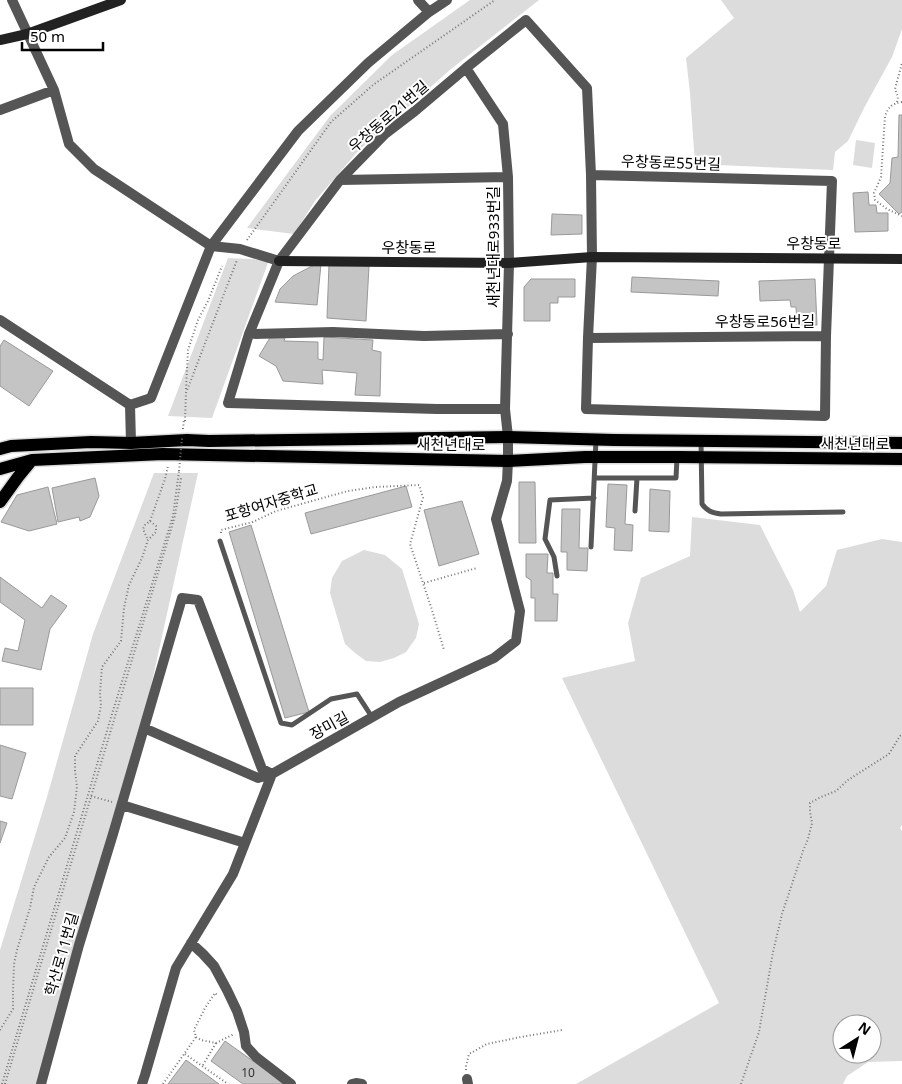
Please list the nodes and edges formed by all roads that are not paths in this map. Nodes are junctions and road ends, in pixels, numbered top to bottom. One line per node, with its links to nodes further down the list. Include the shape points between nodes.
1 (12, 0): 6 (street, 우창동로)
2 (121, 0): 6 (main road)
3 (418, 0): 5 (street)
4 (447, 0): 5 (street)
5 (429, 12): 14 (street, via 368,63 298,131)
6 (27, 34): 7 (main road); 9 (street, 우창동로)
7 (0, 40)
8 (466, 68): 11 (street, 우창동로21번길, via 526,20 587,88); 12 (street, 새천년대로933번길, via 503,124); 13 (street, 우창동로21번길, via 385,134)
9 (54, 90): 10 (street); 14 (street, 우창동로, via 69,144 94,169)
10 (0, 110)
11 (590, 175): 15 (street); 16 (street, 우창동로55번길, via 832,182)
12 (508, 177): 13 (street); 19 (street, 새천년대로933번길)
13 (340, 180): 18 (street, 우창동로21번길)
14 (211, 246): 18 (street, 우창동로, via 240,249); 25 (street, via 151,398)
15 (592, 257): 16 (main road, 우창동로); 19 (main road, 우창동로); 24 (street)
16 (829, 258): 17 (main road, 우창동로); 23 (street)
17 (902, 259)
18 (279, 261): 19 (main road, 우창동로); 21 (street, 우창동로21번길)
19 (509, 263): 22 (street, 새천년대로933번길)
20 (0, 320): 25 (street)
21 (249, 334): 22 (street); 26 (street, 우창동로21번길, via 228,403)
22 (508, 334): 26 (street, 새천년대로933번길)
23 (826, 336): 24 (street, 우창동로56번길); 24 (street, via 825,416 586,409)
24 (588, 338)
25 (130, 405): 30 (street)
26 (505, 409): 27 (street, 새천년대로933번길)
27 (508, 437): 28 (main road, 새천년대로); 30 (main road, 새천년대로); 38 (street, 장미길)
28 (596, 440): 29 (main road, 새천년대로); 35 (lane)
29 (701, 441): 31 (main road, 새천년대로); 34 (lane)
30 (132, 443): 32 (main road, 새천년대로)
31 (902, 443)
32 (4, 446)
33 (676, 457): 34 (main road, 새천년대로); 35 (main road, 새천년대로); 41 (lane, via 676,478)
34 (700, 457): 36 (main road, 새천년대로); 45 (lane, via 702,504 712,513)
35 (596, 458): 38 (main road, 새천년대로); 40 (lane)
36 (902, 459)
37 (32, 460): 38 (main road, 새천년대로, via 163,454); 39 (main road, 새천년대로); 43 (main road)
38 (508, 462): 49 (street, 장미길, via 507,481 496,519 520,611 516,641 494,658)
39 (0, 469)
40 (594, 478): 41 (lane); 42 (lane)
41 (636, 478): 44 (lane)
42 (594, 498): 47 (lane); 48 (lane, via 550,500 545,539 554,557)
43 (0, 502)
44 (635, 511)
45 (843, 512)
46 (220, 541): 49 (lane, 포항여자중학교, via 281,723 292,725 331,699 357,694)
47 (591, 547)
48 (557, 576)
49 (372, 718): 51 (street, 장미길)
50 (144, 728): 51 (street, via 258,778); 51 (street, 학산로11번길, via 182,598 198,600 262,769); 52 (street, 학산로11번길)
51 (272, 774): 53 (street)
52 (122, 805): 53 (street); 55 (street, 학산로11번길, via 78,946)
53 (245, 843): 54 (street, via 233,874)
54 (191, 943): 56 (street, via 176,968); 57 (street, via 214,966 227,990 237,1011 246,1046)
55 (42, 1084)
56 (142, 1084)
57 (291, 1084)
58 (352, 1084): 59 (street)
59 (362, 1084)

